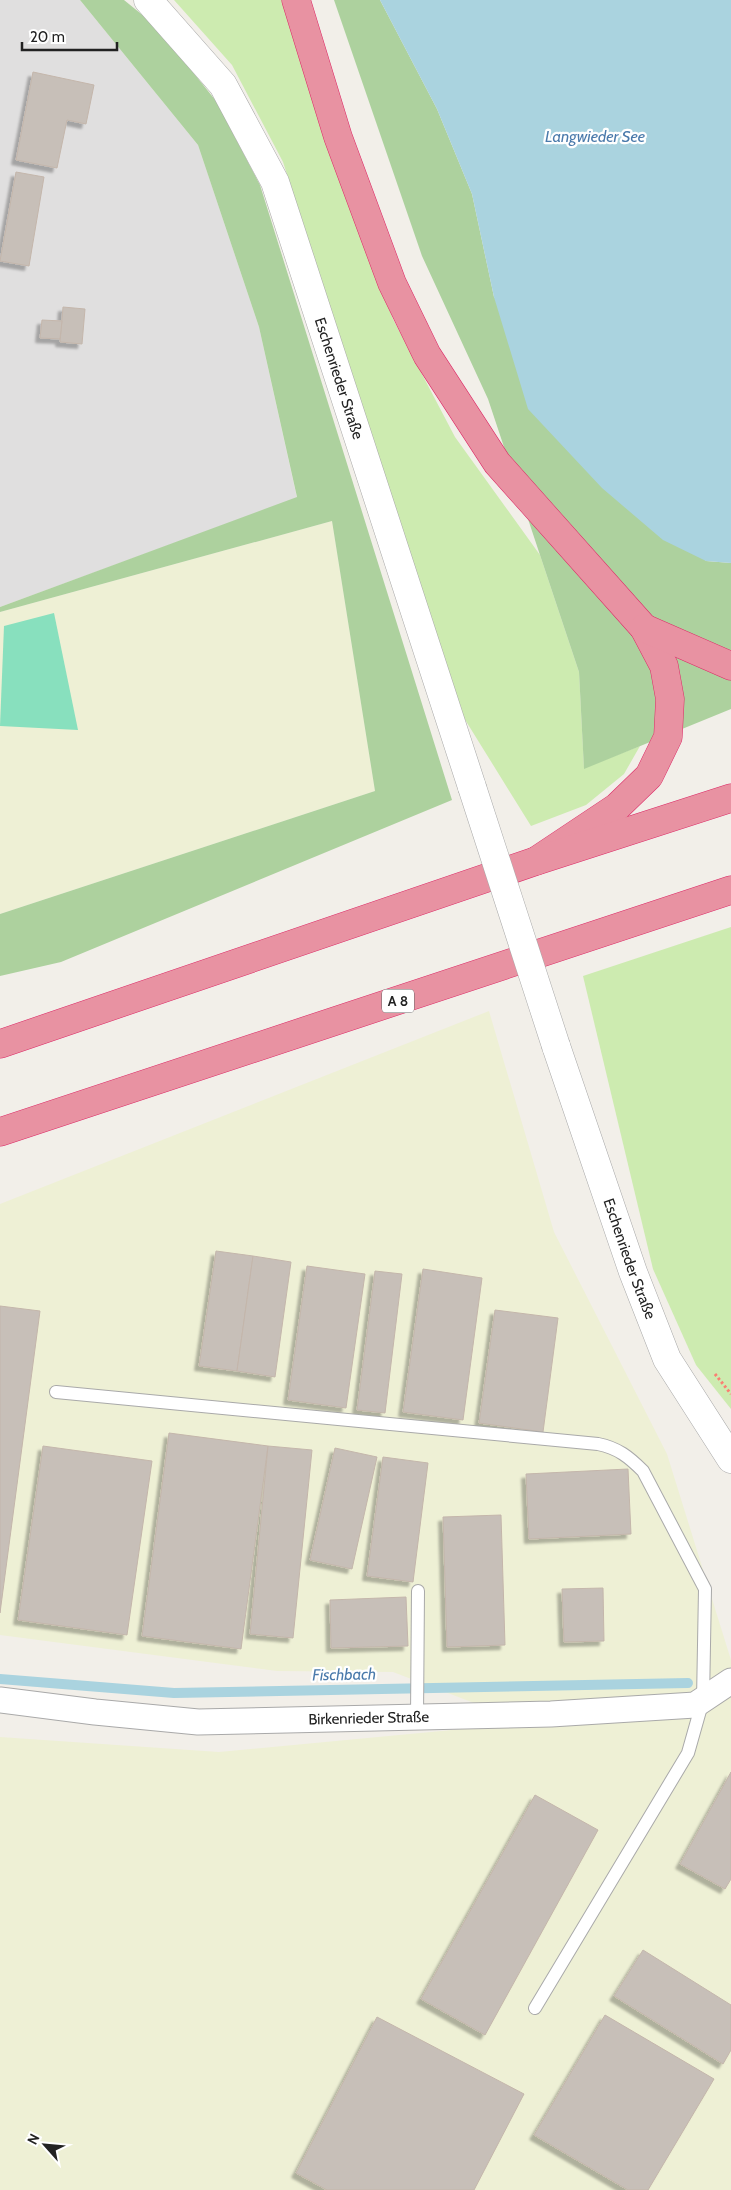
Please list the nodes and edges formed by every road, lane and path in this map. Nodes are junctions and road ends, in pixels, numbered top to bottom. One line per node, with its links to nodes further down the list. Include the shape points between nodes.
1 (148, 0): 11 (street, Eschenrieder Straße, bridge, via 222,85 274,182 633,1272 667,1359)
2 (296, 0): 3 (highway, via 338,137 392,283 427,355 497,463)
3 (644, 628): 4 (highway); 6 (highway, via 664,666 670,699 668,737 649,776 618,807)
4 (731, 666)
5 (731, 798): 6 (highway)
6 (536, 861): 8 (highway)
7 (731, 890): 9 (highway, A 8)
8 (0, 1044)
9 (0, 1132)
10 (56, 1392): 15 (lane, via 611,1447 628,1456 643,1471 705,1589)
11 (731, 1458)
12 (418, 1591): 16 (lane)
13 (731, 1681): 15 (street, Birkenrieder Straße)
14 (0, 1700): 16 (street, Birkenrieder Straße, via 198,1722)
15 (703, 1700): 16 (street, Birkenrieder Straße, via 695,1705 551,1714); 17 (lane, via 688,1753)
16 (417, 1713)
17 (535, 2008)

